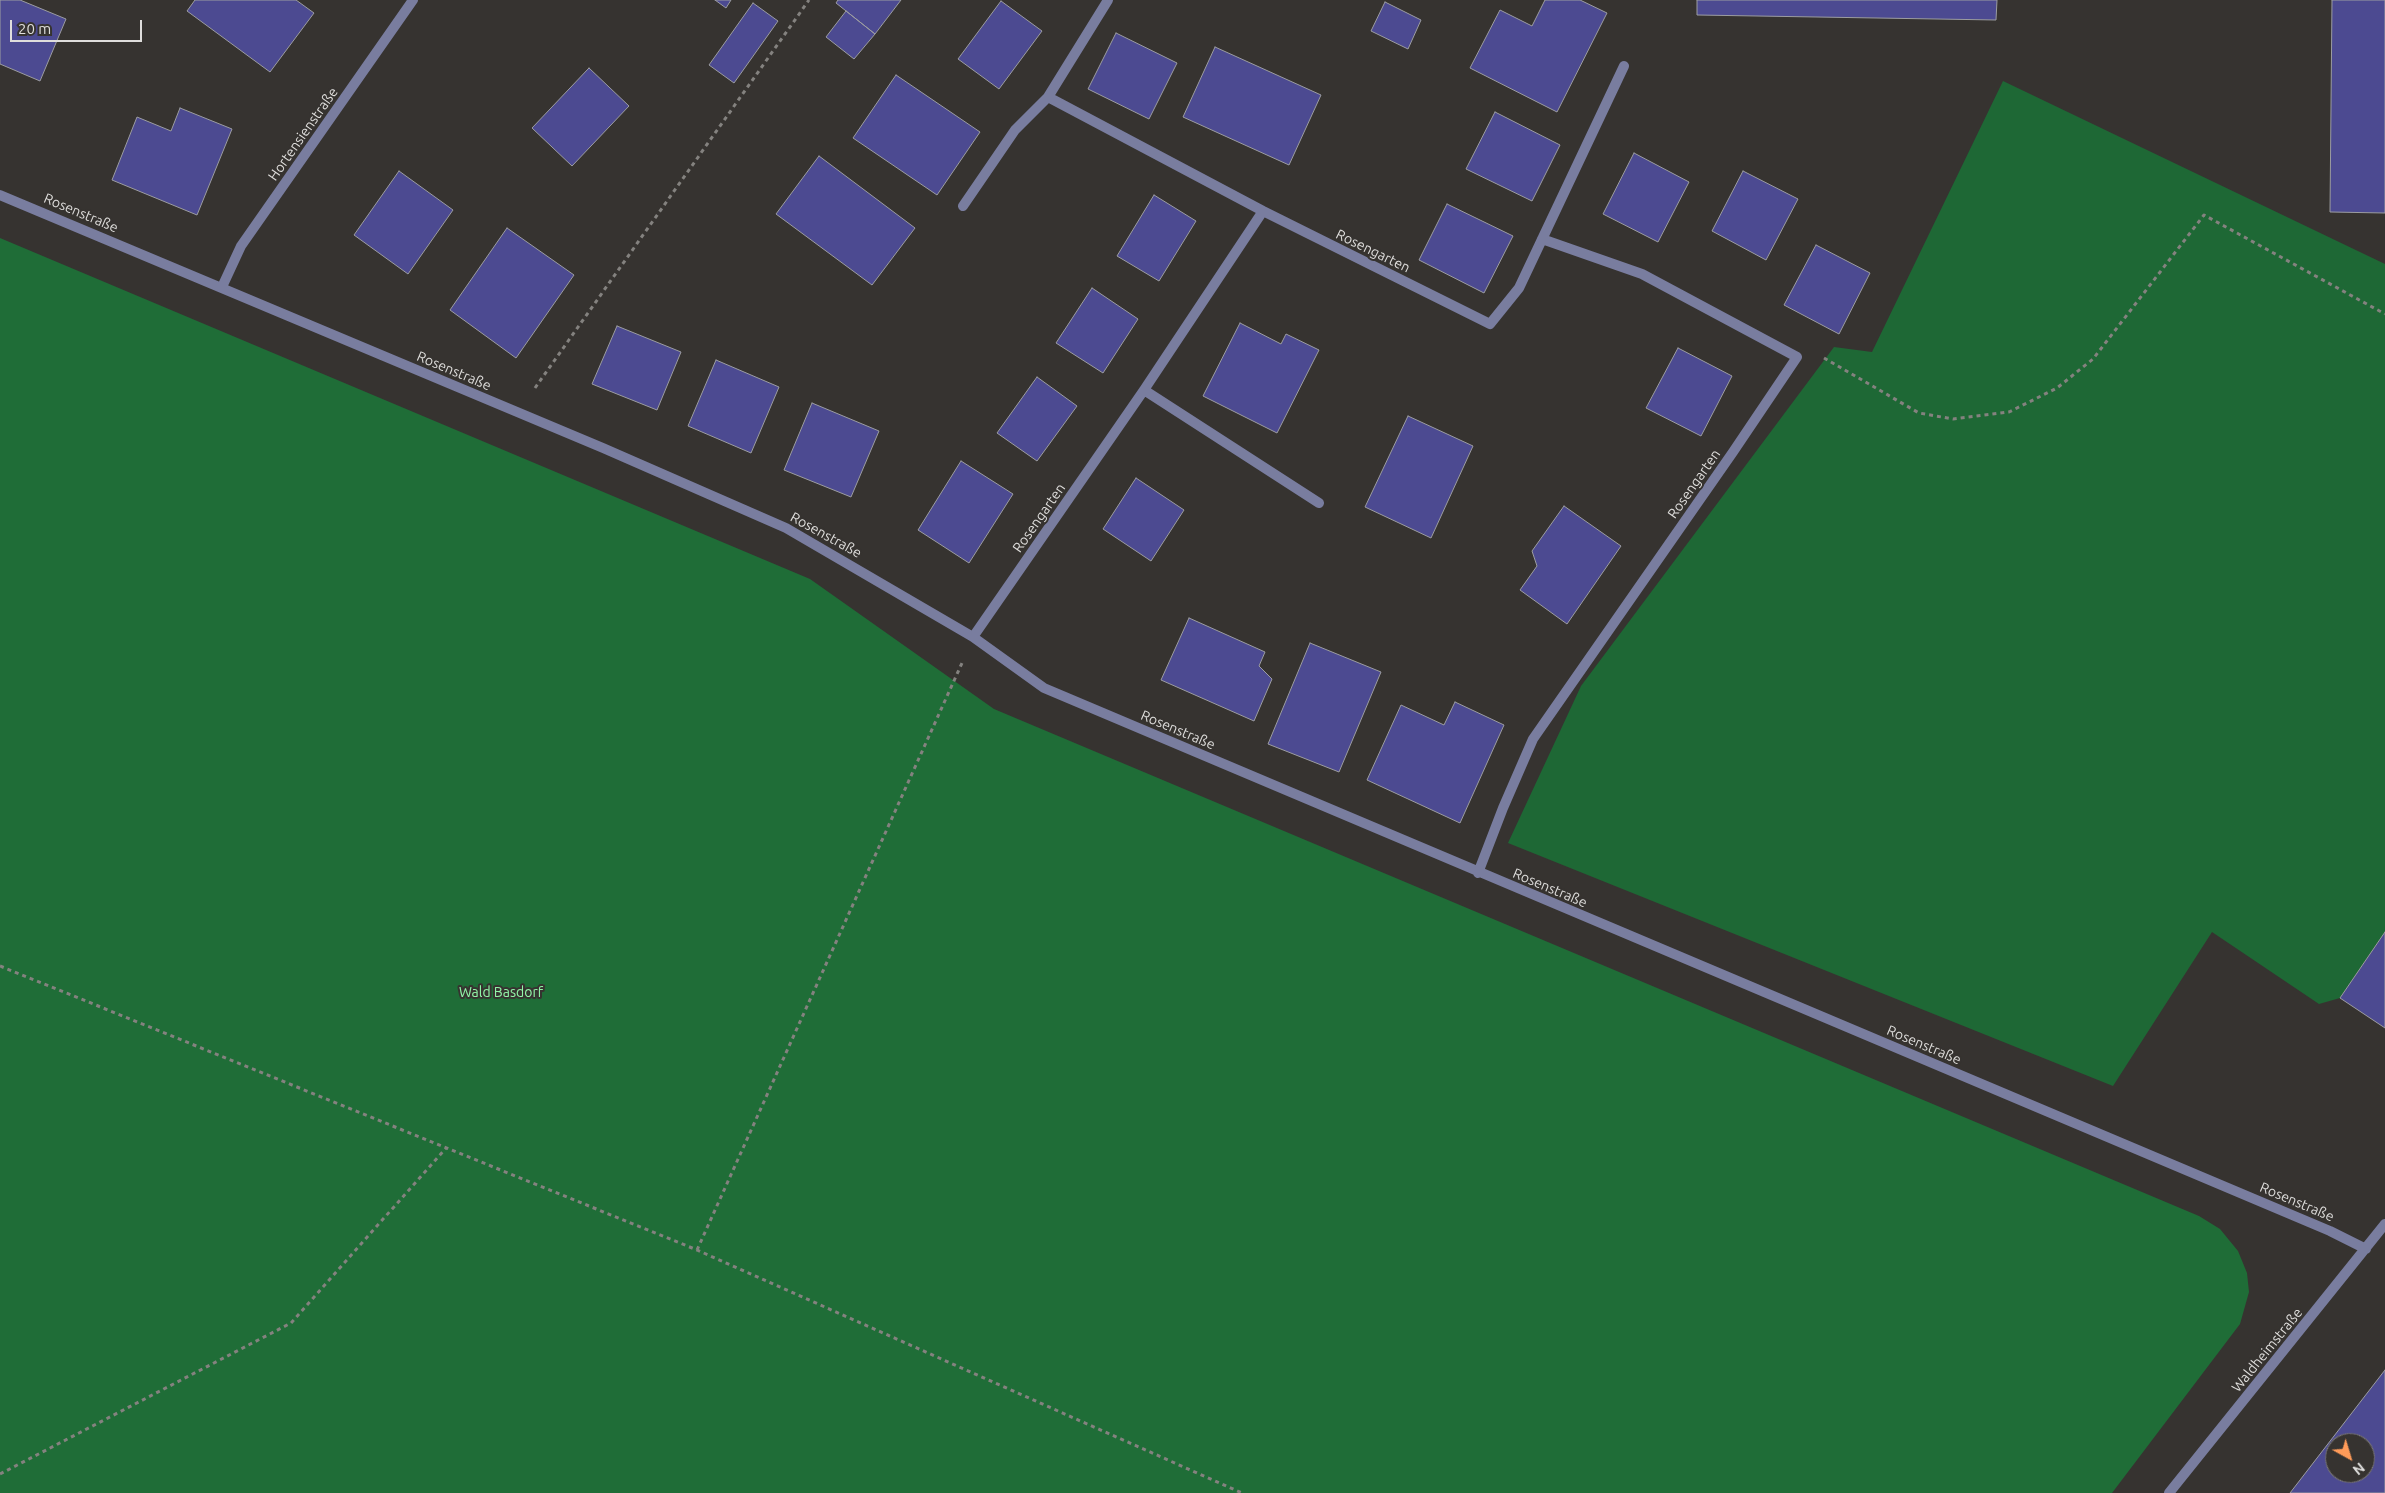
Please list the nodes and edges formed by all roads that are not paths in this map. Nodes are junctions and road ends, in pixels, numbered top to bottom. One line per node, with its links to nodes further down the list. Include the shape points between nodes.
1 (413, 0): 9 (street, Hortensienstraße, via 241,246)
2 (1108, 0): 4 (street)
3 (1624, 66): 8 (street, Rosengarten)
4 (1048, 97): 6 (street, via 1015,130); 7 (street, Rosengarten)
5 (0, 195): 9 (street, Rosenstraße)
6 (963, 206)
7 (1263, 212): 8 (street, Rosengarten, via 1490,324 1519,288); 10 (street, Rosengarten)
8 (1542, 239): 13 (street, Rosengarten, via 1642,274 1796,357 1533,739)
9 (222, 288): 12 (street, Rosenstraße, via 786,528)
10 (1144, 390): 11 (street); 12 (street, Rosengarten)
11 (1319, 502)
12 (973, 637): 13 (street, Rosenstraße, via 1044,688)
13 (1478, 873): 15 (street, Rosenstraße)
14 (2385, 1224): 15 (street, Waldheimstraße)
15 (2366, 1249): 16 (street, Waldheimstraße)
16 (2169, 1493)

